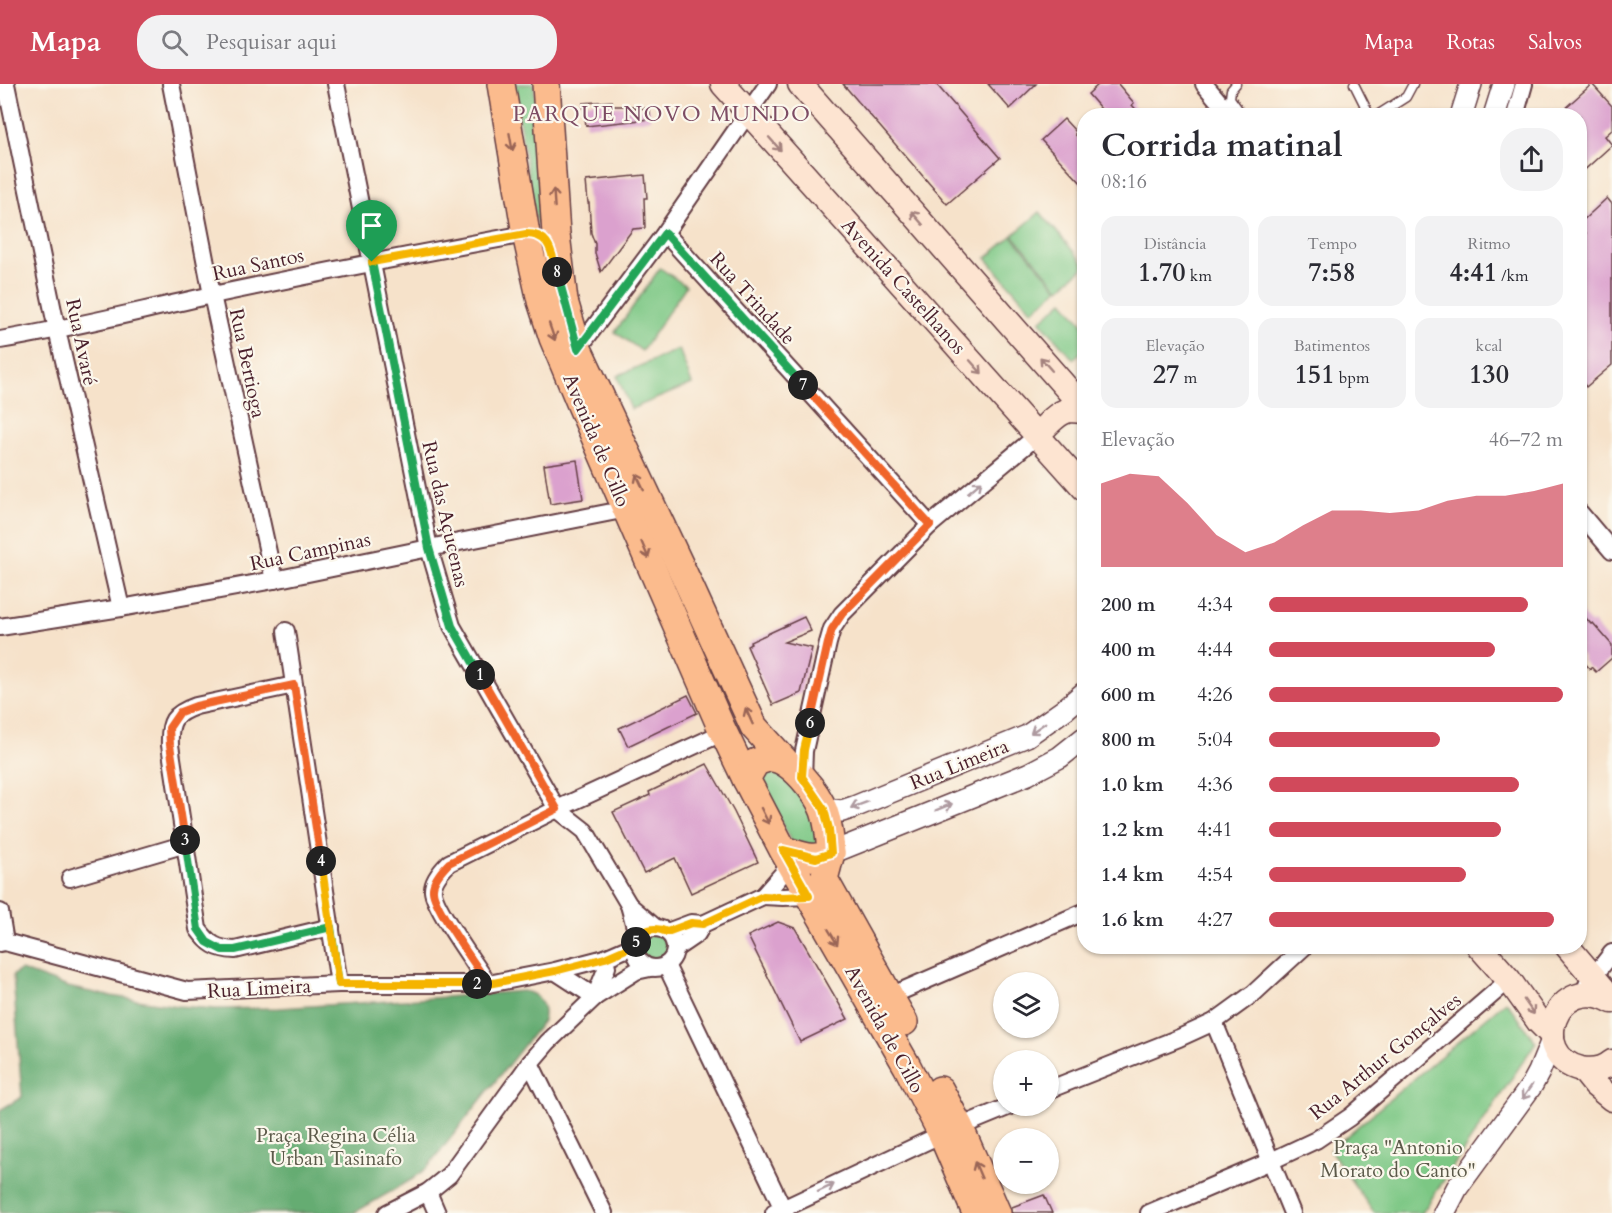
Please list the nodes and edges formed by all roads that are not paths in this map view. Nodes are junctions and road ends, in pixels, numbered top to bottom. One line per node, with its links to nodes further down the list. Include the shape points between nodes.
1 (6, 84): 29 (street, Rua Avaré)
2 (171, 84): 27 (street, Rua Bertioga)
3 (336, 84): 26 (street, Rua das Açucenas)
4 (501, 84): 25 (main road, Avenida de Cillo, one-way to 25)
5 (546, 84): 28 (main road, Avenida de Cillo, one-way to 5)
6 (723, 84): 23 (main road, Avenida Castelhanos)
7 (768, 84): 23 (street)
8 (800, 84): 32 (main road, one-way to 8)
9 (1204, 84): 16 (street)
10 (1236, 84): 17 (lane, via 1230,98)
11 (1354, 84): 18 (lane)
12 (1413, 84): 19 (lane, via 1406,97)
13 (1471, 84): 20 (street)
14 (1504, 84): 21 (street)
15 (1524, 84): 22 (street)
16 (1224, 108)
17 (1237, 108)
18 (1366, 108)
19 (1389, 108)
20 (1464, 108)
21 (1496, 108)
22 (1517, 108)
23 (748, 113): 24 (street); 34 (main road, Avenida Castelhanos, one-way to 34)
24 (665, 233): 31 (street); 38 (street, Rua Trindade)
25 (526, 234): 26 (street, Rua Santos); 28 (main road, via 540,236 550,247); 36 (main road, Avenida de Cillo, one-way to 36, via 553,338)
26 (372, 262): 27 (street, Rua Santos); 39 (street, Rua das Açucenas)
27 (212, 295): 29 (street, Rua Santos); 41 (street, Rua Bertioga)
28 (564, 301): 31 (main road, Avenida de Cillo)
29 (57, 330): 30 (street, Rua Santos); 42 (street, Rua Avaré)
30 (0, 340)
31 (578, 349): 49 (main road, Avenida de Cillo, one-way to 31, via 754,727)
32 (1077, 401)
33 (1077, 410): 34 (main road, via 1063,413)
34 (1038, 435): 35 (main road, Avenida Castelhanos); 38 (street, one-way to 34)
35 (1077, 480)
36 (627, 509): 39 (street, Rua Campinas); 47 (main road, Avenida de Cillo, one-way to 47)
37 (1587, 521): 40 (street)
38 (930, 525): 49 (street, via 842,614 832,629 804,750)
39 (429, 548): 41 (street, Rua Campinas); 51 (street, Rua das Açucenas, via 452,626)
40 (1612, 551)
41 (274, 580): 42 (street, Rua Campinas)
42 (121, 608): 43 (street, Rua Campinas)
43 (0, 627)
44 (286, 631): 45 (street)
45 (294, 685): 53 (street, via 196,706 180,712 169,728); 63 (street)
46 (1077, 699): 52 (street, Rua Limeira, one-way to 52, via 1027,736 854,807 842,811)
47 (723, 732): 50 (main road, Avenida de Cillo); 51 (street)
48 (1077, 744): 54 (street, Rua Limeira, one-way to 48, via 1028,774)
49 (794, 769): 50 (main road, via 769,758 756,762); 52 (main road, Avenida de Cillo)
50 (746, 779): 55 (main road, Avenida de Cillo, one-way to 55)
51 (557, 809): 59 (street, Rua das Açucenas, via 585,831); 78 (street, via 449,863 432,890 437,905)
52 (824, 809): 54 (main road, Avenida de Cillo)
53 (186, 844): 56 (street); 63 (street, via 198,929 207,942 222,950 235,950)
54 (831, 853): 55 (main road, via 816,858); 80 (main road, Avenida de Cillo, via 824,879)
55 (787, 857): 57 (street); 58 (main road, Avenida de Cillo)
56 (70, 878)
57 (763, 896): 58 (street); 62 (street)
58 (809, 896): 91 (main road, Avenida de Cillo, one-way to 91)
59 (629, 905): 64 (street, Rua das Açucenas); 65 (street, Rua das Açucenas)
60 (0, 912): 66 (street)
61 (1077, 915): 80 (street)
62 (703, 924): 64 (street); 67 (street, via 697,934)
63 (331, 927): 77 (street)
64 (661, 930): 65 (street, via 644,932); 67 (street, via 671,937)
65 (637, 941): 72 (street, Rua Limeira); 73 (street, via 640,962)
66 (2, 943): 77 (street, Rua Limeira, via 188,991)
67 (675, 949): 73 (street, via 674,955)
68 (1612, 953): 75 (street)
69 (1296, 954): 83 (street, via 1254,993)
70 (1486, 954): 76 (main road)
71 (1574, 954): 75 (main road)
72 (605, 958): 74 (street, Rua Limeira); 81 (street, via 607,967)
73 (658, 966): 81 (street, via 636,971); 94 (street)
74 (555, 971): 78 (street, Rua Limeira); 81 (street)
75 (1594, 977): 79 (street); 82 (main road)
76 (1509, 980): 84 (main road, one-way to 84); 92 (street, Rua Arthur Gonçalves, via 1350,1117 1316,1140)
77 (339, 984): 78 (street, Rua Limeira)
78 (488, 984)
79 (1578, 995): 82 (main road, via 1591,993); 84 (main road, via 1558,1010)
80 (890, 996): 91 (main road, Avenida de Cillo)
81 (596, 997): 86 (street)
82 (1612, 1000)
83 (1214, 1022): 88 (street); 92 (street)
84 (1552, 1037): 87 (main road, via 1563,1059); 102 (street, one-way to 102, via 1532,1085 1457,1188)
85 (1612, 1062): 87 (main road, via 1596,1070)
86 (530, 1063): 93 (street, via 449,1175); 97 (street)
87 (1583, 1070): 89 (main road)
88 (1059, 1086)
89 (1612, 1099)
90 (993, 1113): 91 (street)
91 (950, 1130): 94 (street, one-way to 91); 98 (main road, Avenida de Cillo); 99 (main road, Avenida de Cillo, one-way to 91)
92 (1271, 1161): 100 (street, Rua Arthur Gonçalves); 101 (street)
93 (428, 1192): 95 (street); 96 (street)
94 (781, 1211)
95 (387, 1213)
96 (437, 1213)
97 (604, 1213)
98 (975, 1213)
99 (996, 1213)
100 (1149, 1213)
101 (1292, 1213)
102 (1444, 1213)

